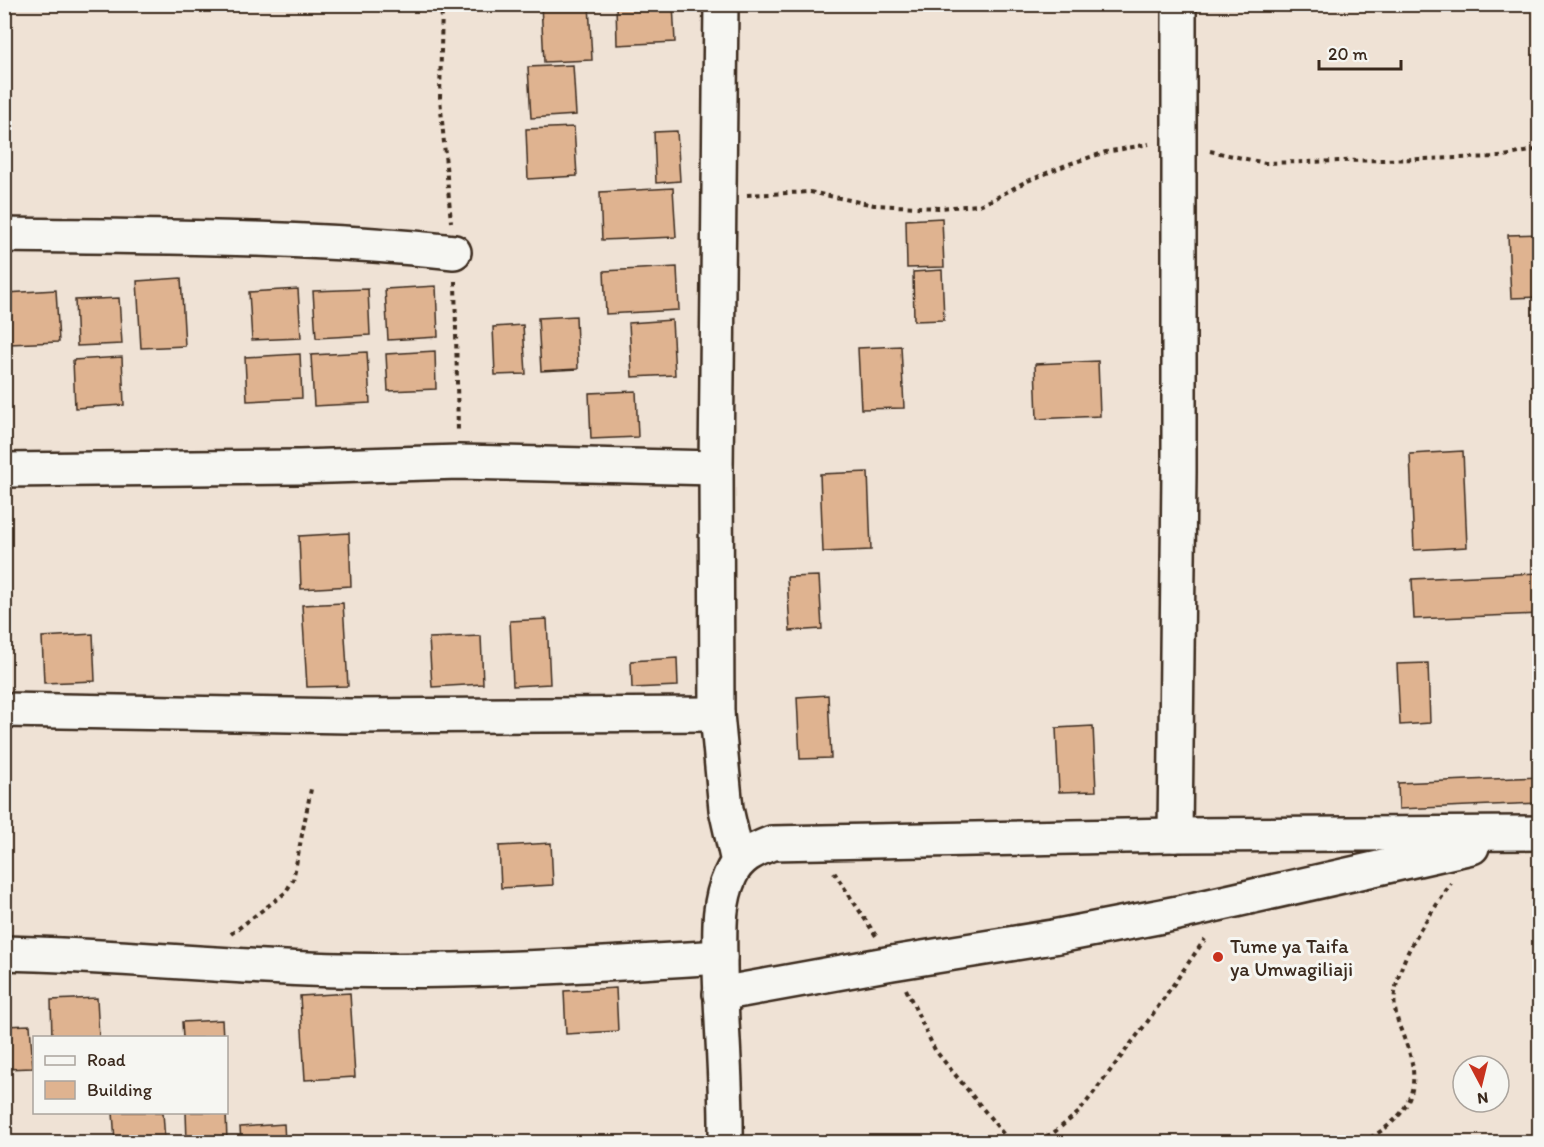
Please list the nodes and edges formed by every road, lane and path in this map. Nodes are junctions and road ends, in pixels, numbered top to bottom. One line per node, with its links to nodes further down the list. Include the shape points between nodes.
1 (721, 4): 5 (street)
2 (1179, 4): 3 (street)
3 (1180, 144): 4 (path, via 1265,163 1499,157); 5 (path, via 1148,144 1106,152 972,206 874,204 810,192); 14 (street)
4 (1539, 149)
5 (719, 197): 8 (street)
6 (4, 235): 7 (street, via 177,237 386,245)
7 (454, 252)
8 (716, 468): 9 (street, via 459,462); 11 (street)
9 (4, 470)
10 (4, 710): 11 (street, via 349,716)
11 (717, 714): 17 (street, via 726,809)
12 (311, 789): 21 (path, via 297,869 289,888 235,930)
13 (1536, 833): 14 (street); 16 (street)
14 (1175, 835): 15 (street)
15 (816, 843): 17 (street, via 772,843 749,852); 22 (path)
16 (1474, 847): 18 (street); 27 (path, via 1409,950 1394,995 1396,1014 1413,1065 1409,1099 1402,1114 1389,1127)
17 (738, 862): 20 (street, via 720,909)
18 (1231, 901): 22 (street, via 1053,937); 26 (path, via 1079,1112 1052,1134)
19 (4, 952): 21 (street)
20 (720, 957): 21 (street, via 489,970 309,969); 23 (street)
21 (207, 963)
22 (892, 963): 23 (street); 25 (path, via 935,1050)
23 (720, 994): 24 (street)
24 (726, 1143)
25 (1010, 1143)
26 (1029, 1143)
27 (1362, 1143)

